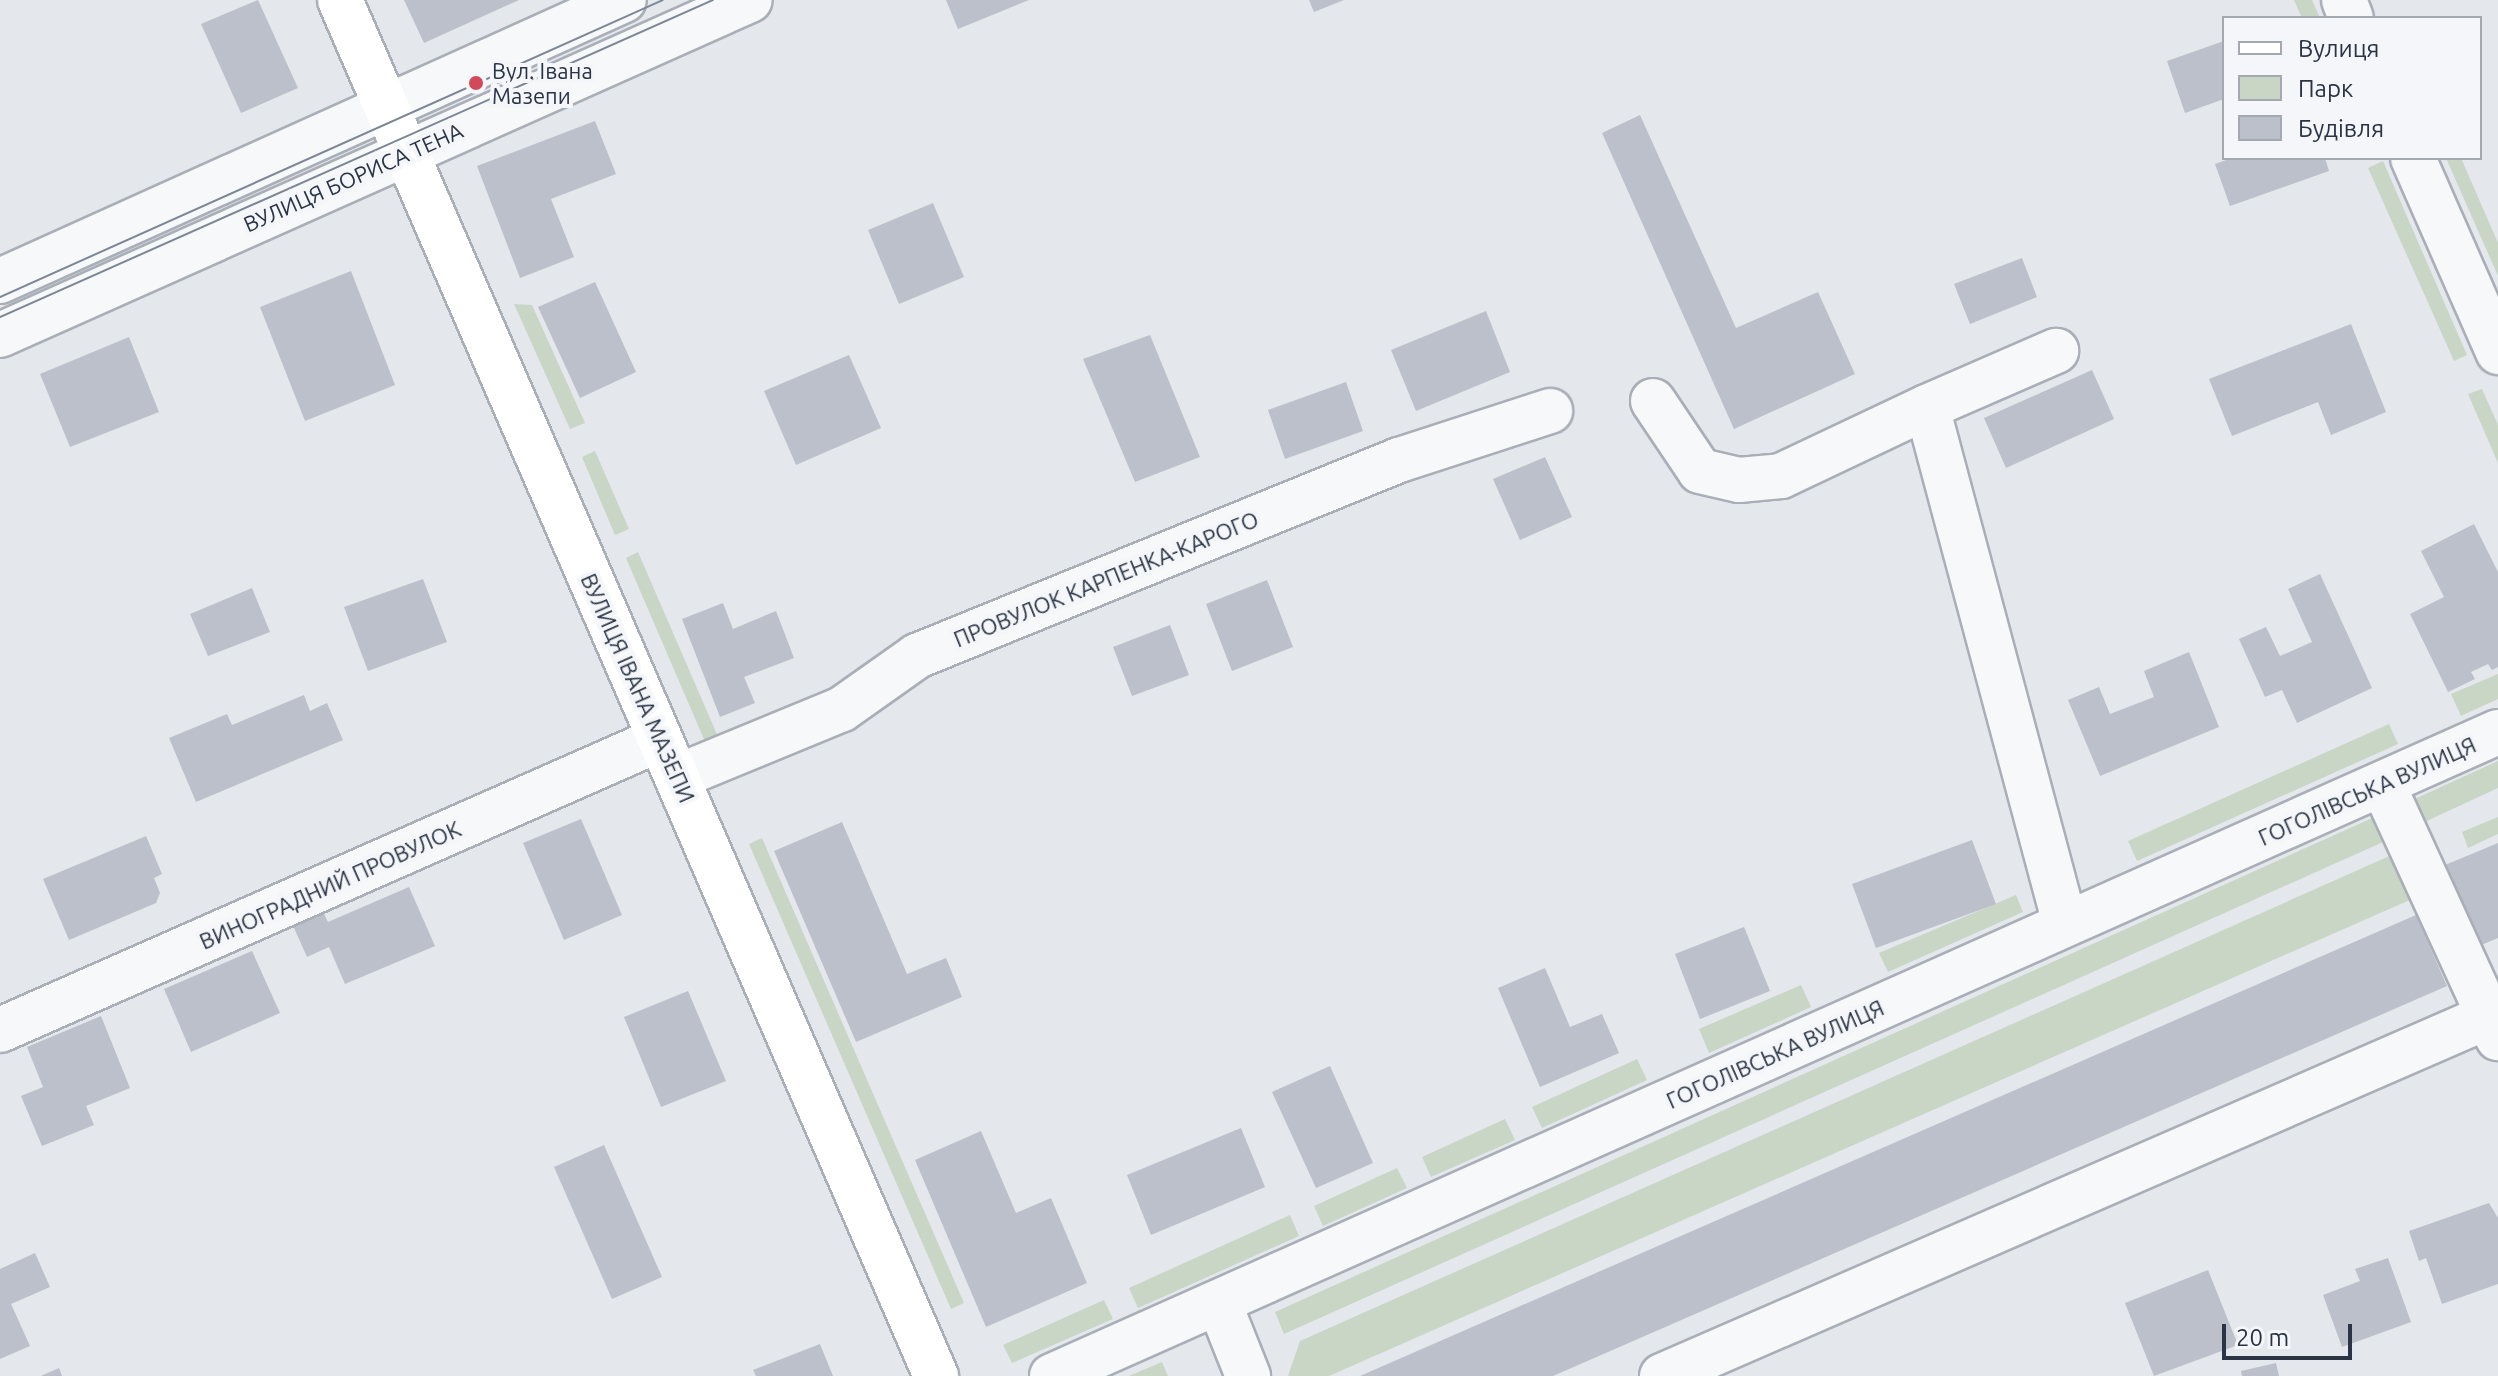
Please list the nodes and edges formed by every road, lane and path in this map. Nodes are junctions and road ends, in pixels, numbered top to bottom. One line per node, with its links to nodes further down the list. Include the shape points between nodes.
1 (340, 0): 4 (main road, ВУЛИЦЯ ІВАНА МАЗЕПИ)
2 (624, 0): 4 (street)
3 (750, 0): 5 (street, ВУЛИЦЯ БОРИСА ТЕНА)
4 (387, 106): 5 (main road, ВУЛИЦЯ ІВАНА МАЗЕПИ); 7 (street)
5 (407, 153): 8 (street, ВУЛИЦЯ БОРИСА ТЕНА); 15 (main road, ВУЛИЦЯ ІВАНА МАЗЕПИ)
6 (2414, 160): 10 (street)
7 (0, 281)
8 (0, 335)
9 (2056, 351): 12 (street)
10 (2498, 352)
11 (1653, 401): 12 (street, via 1700,471 1739,480 1781,476)
12 (1927, 407): 17 (street)
13 (1550, 411): 15 (street, ПРОВУЛОК КАРПЕНКА-КАРОГО, via 1399,460 917,656 842,709)
14 (2498, 732): 16 (street, ГОГОЛІВСЬКА ВУЛИЦЯ)
15 (669, 758): 19 (street, ВИНОГРАДНИЙ ПРОВУЛОК); 21 (main road, ВУЛИЦЯ ІВАНА МАЗЕПИ)
16 (2383, 785): 17 (street, ГОГОЛІВСЬКА ВУЛИЦЯ); 18 (street)
17 (2065, 924): 20 (street, ГОГОЛІВСЬКА ВУЛИЦЯ)
18 (2494, 1027): 24 (street)
19 (0, 1030)
20 (1219, 1303): 22 (street, ГОГОЛІВСЬКА ВУЛИЦЯ); 23 (street)
21 (936, 1376)
22 (1052, 1376)
23 (1248, 1376)
24 (1662, 1376)

